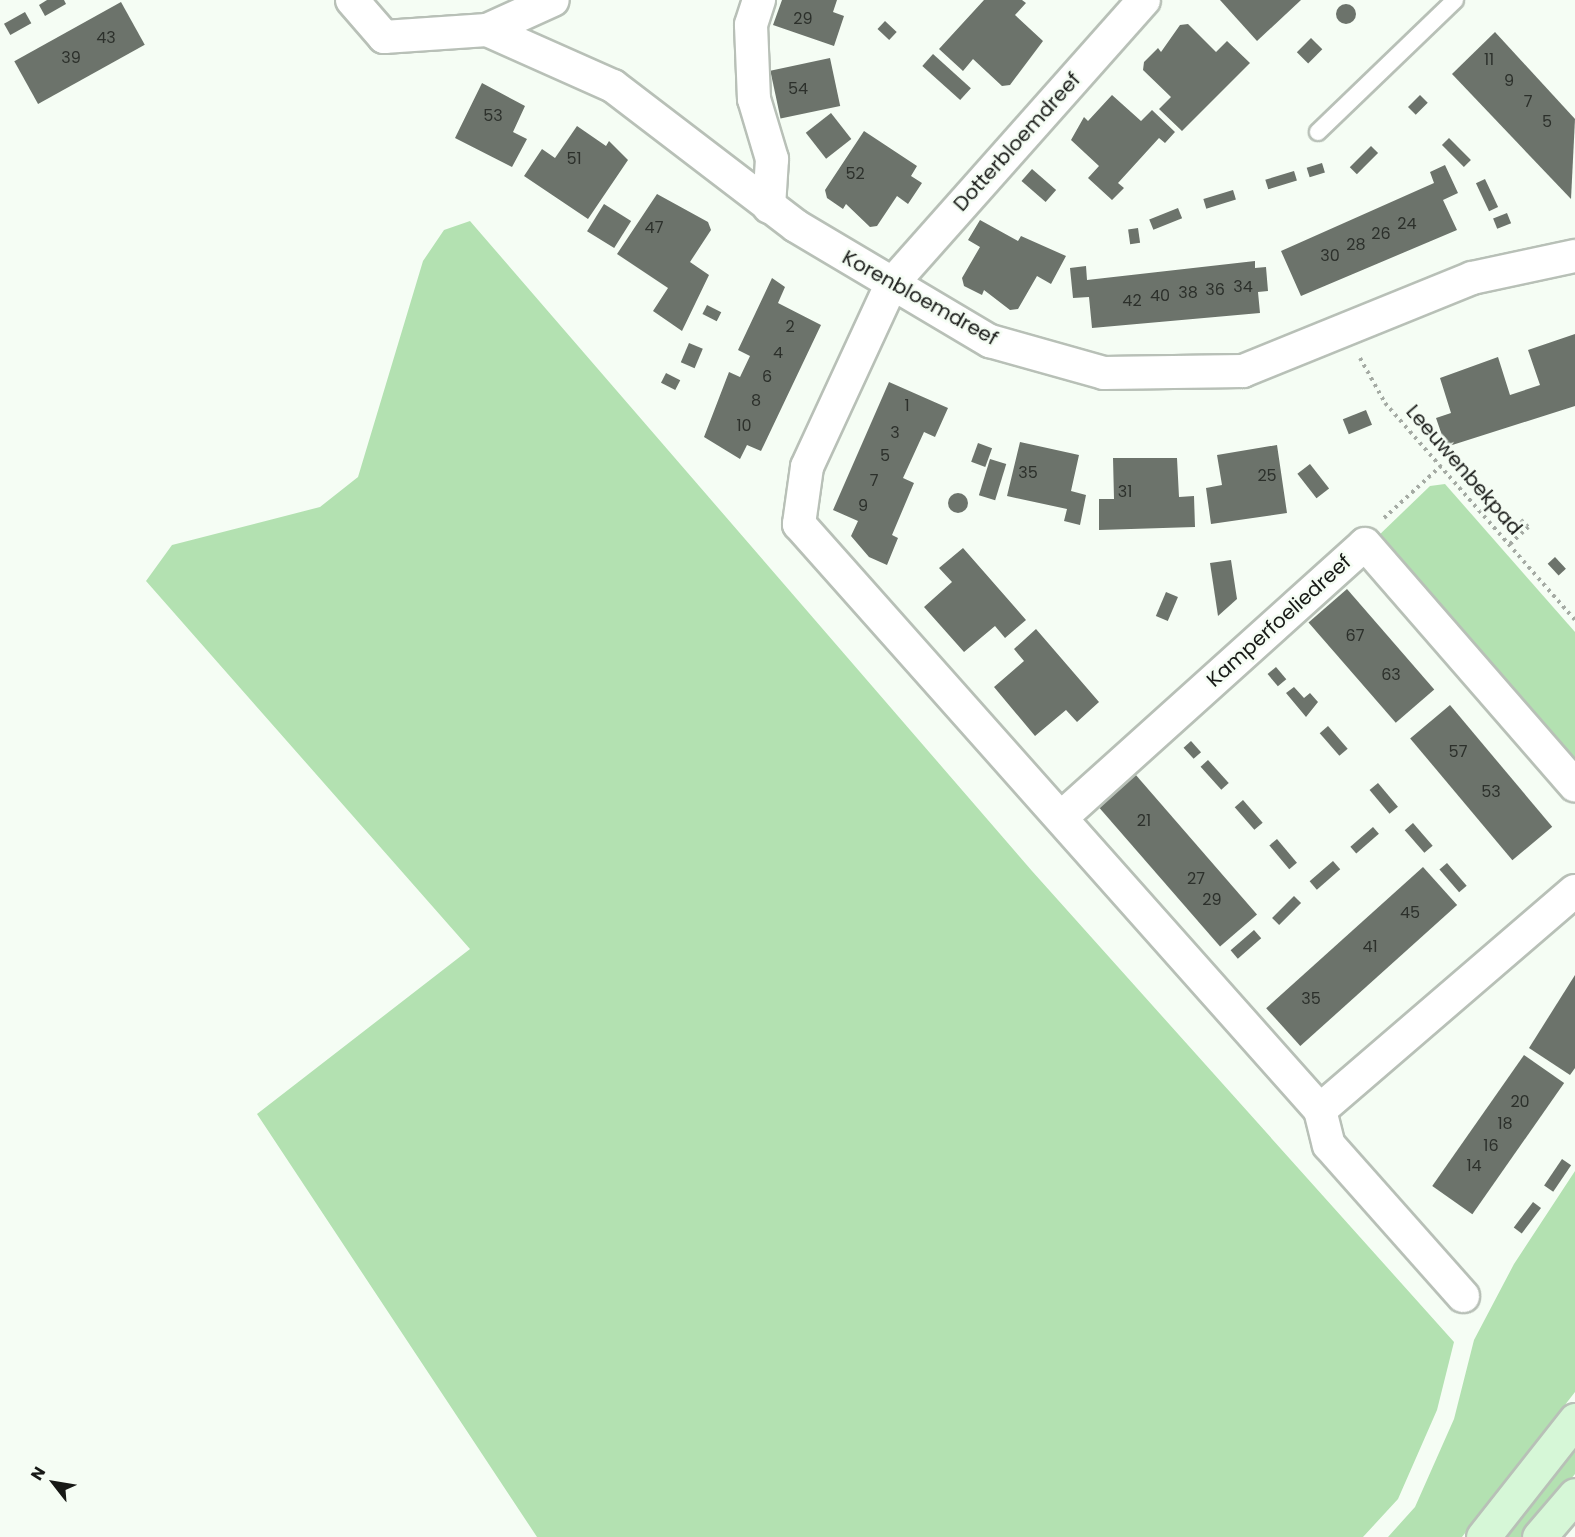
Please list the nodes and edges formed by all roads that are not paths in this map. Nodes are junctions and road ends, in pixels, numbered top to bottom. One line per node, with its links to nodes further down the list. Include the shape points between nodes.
1 (352, 0): 6 (street, via 384,37)
2 (553, 0): 6 (street)
3 (759, 0): 8 (street, via 751,25 754,99 772,159)
4 (1144, 0): 10 (street, Dotterbloemdreef)
5 (1455, 0): 7 (lane)
6 (486, 30): 8 (street, Korenbloemdreef, via 613,86 692,142)
7 (1318, 132)
8 (769, 207): 10 (street, Korenbloemdreef)
9 (1575, 256): 10 (street, Korenbloemdreef, via 1472,278 1243,371 1104,373 990,341)
10 (891, 285): 12 (street, via 807,467 799,524)
11 (1575, 786): 12 (street, Kamperfoeliedreef, via 1365,544)
12 (1062, 816): 14 (street)
13 (1575, 891): 14 (street)
14 (1320, 1110): 15 (street, via 1329,1145)
15 (1463, 1296)
16 (1575, 1420): 18 (main road)
17 (1575, 1495): 19 (main road)
18 (1483, 1537)
19 (1539, 1537)

